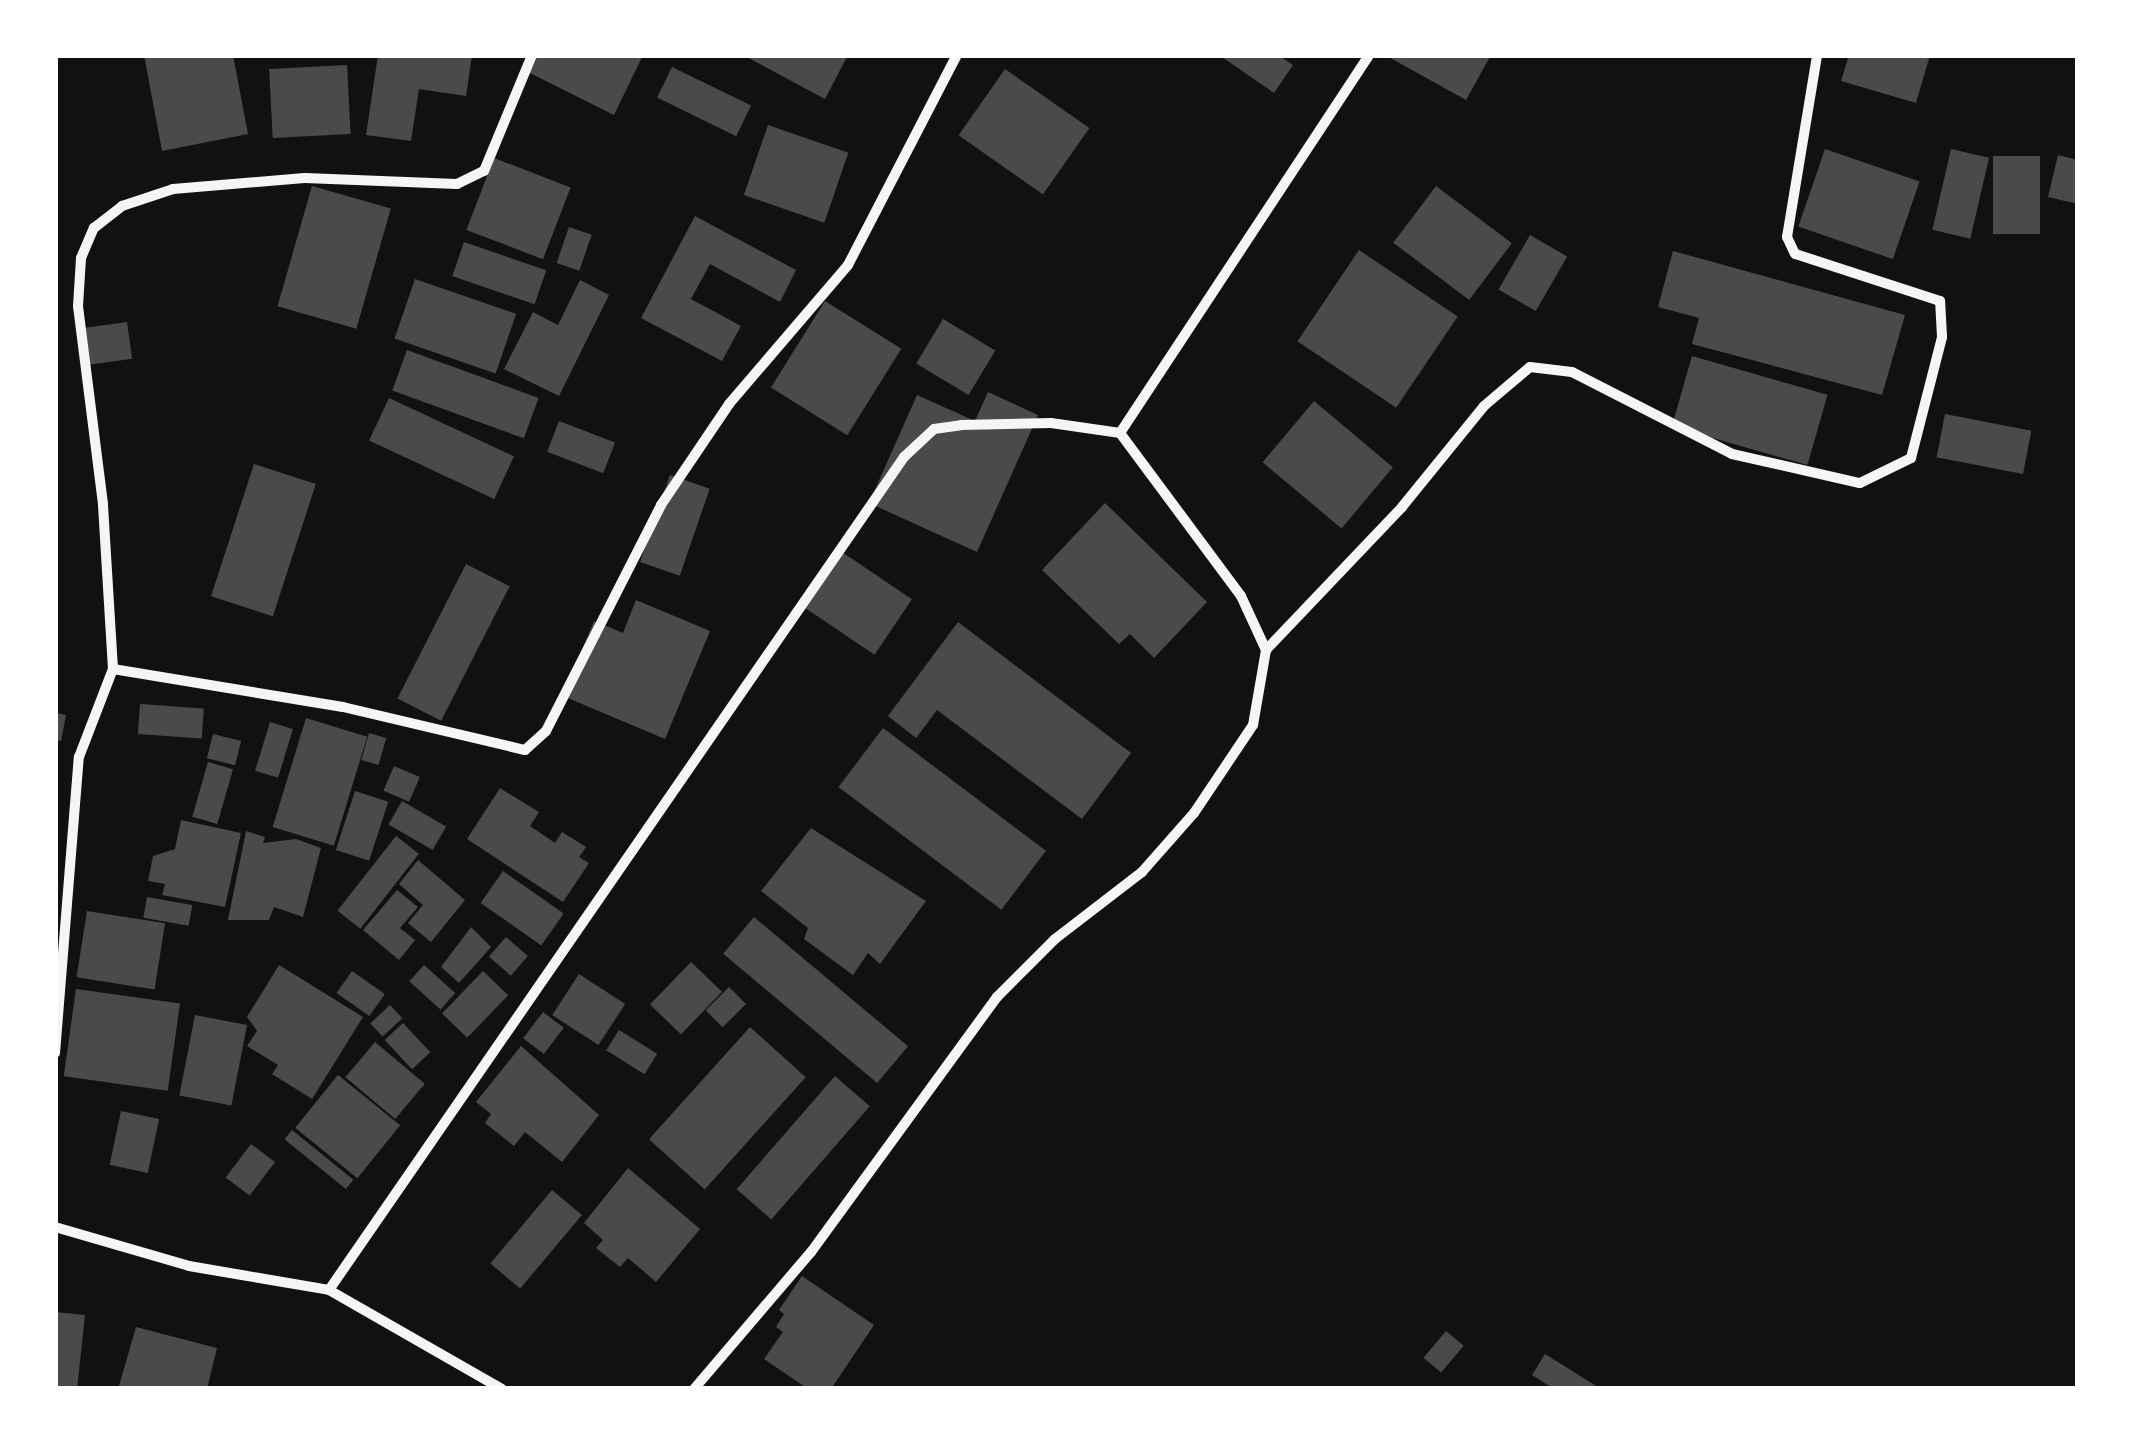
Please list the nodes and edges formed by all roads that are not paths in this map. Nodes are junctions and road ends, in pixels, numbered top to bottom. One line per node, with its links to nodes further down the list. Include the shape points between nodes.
1 (532, 55): 7 (street, via 484,171 456,184 305,178 173,189 122,206 94,228 82,258 78,306 103,504)
2 (958, 55): 7 (street, via 848,264 730,404 661,505 546,731 525,750 343,707)
3 (1369, 55): 5 (street)
4 (1817, 55): 6 (street, via 1787,237 1795,254 1940,302 1942,336 1911,458 1860,482 1732,454 1572,372 1530,367 1484,406 1402,506)
5 (1120, 433): 6 (street, via 1242,596); 10 (street, via 1051,424 961,425 934,430 904,457)
6 (1266, 650): 12 (street, via 1253,725 1194,813 1142,872 1055,939 997,997 812,1252)
7 (113, 669): 8 (street, via 79,757)
8 (55, 1054)
9 (55, 1227): 10 (street, via 190,1266)
10 (329, 1290): 11 (street)
11 (502, 1389)
12 (694, 1389)

